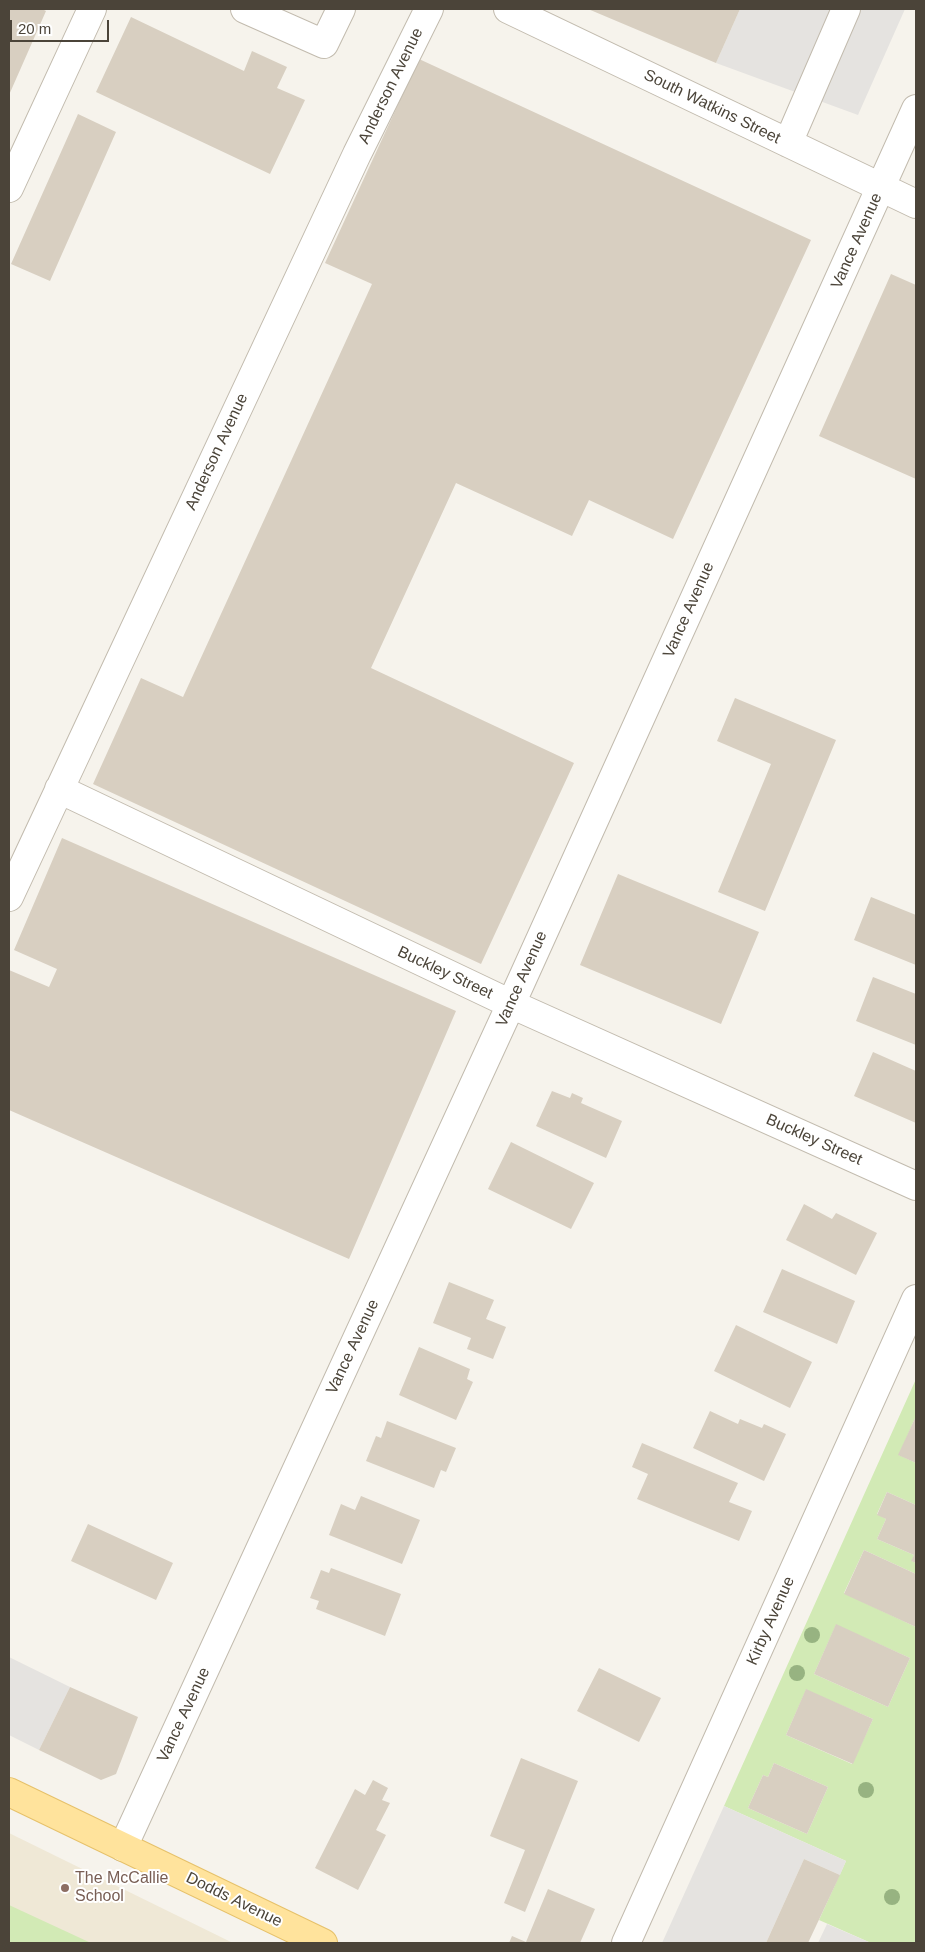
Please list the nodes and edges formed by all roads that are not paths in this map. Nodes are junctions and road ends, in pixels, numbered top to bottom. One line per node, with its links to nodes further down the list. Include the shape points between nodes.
1 (92, 9): 9 (street)
2 (245, 9): 3 (street, via 324,44)
3 (341, 9)
4 (429, 9): 12 (street, Anderson Avenue, via 357,154)
5 (508, 9): 8 (street, South Watkins Street)
6 (846, 9): 8 (street)
7 (916, 109): 10 (street, Vance Avenue)
8 (788, 143): 10 (street, South Watkins Street)
9 (9, 188)
10 (881, 188): 11 (street, South Watkins Street); 14 (street, Vance Avenue)
11 (916, 204)
12 (59, 789): 13 (street, Anderson Avenue); 14 (street, Buckley Street)
13 (9, 897)
14 (511, 1004): 15 (street, Buckley Street); 18 (street, Vance Avenue)
15 (916, 1186)
16 (916, 1299): 20 (street, Kirby Avenue)
17 (9, 1792): 18 (main road, Dodds Avenue)
18 (123, 1847): 19 (main road, Dodds Avenue)
19 (323, 1943)
20 (626, 1943)

